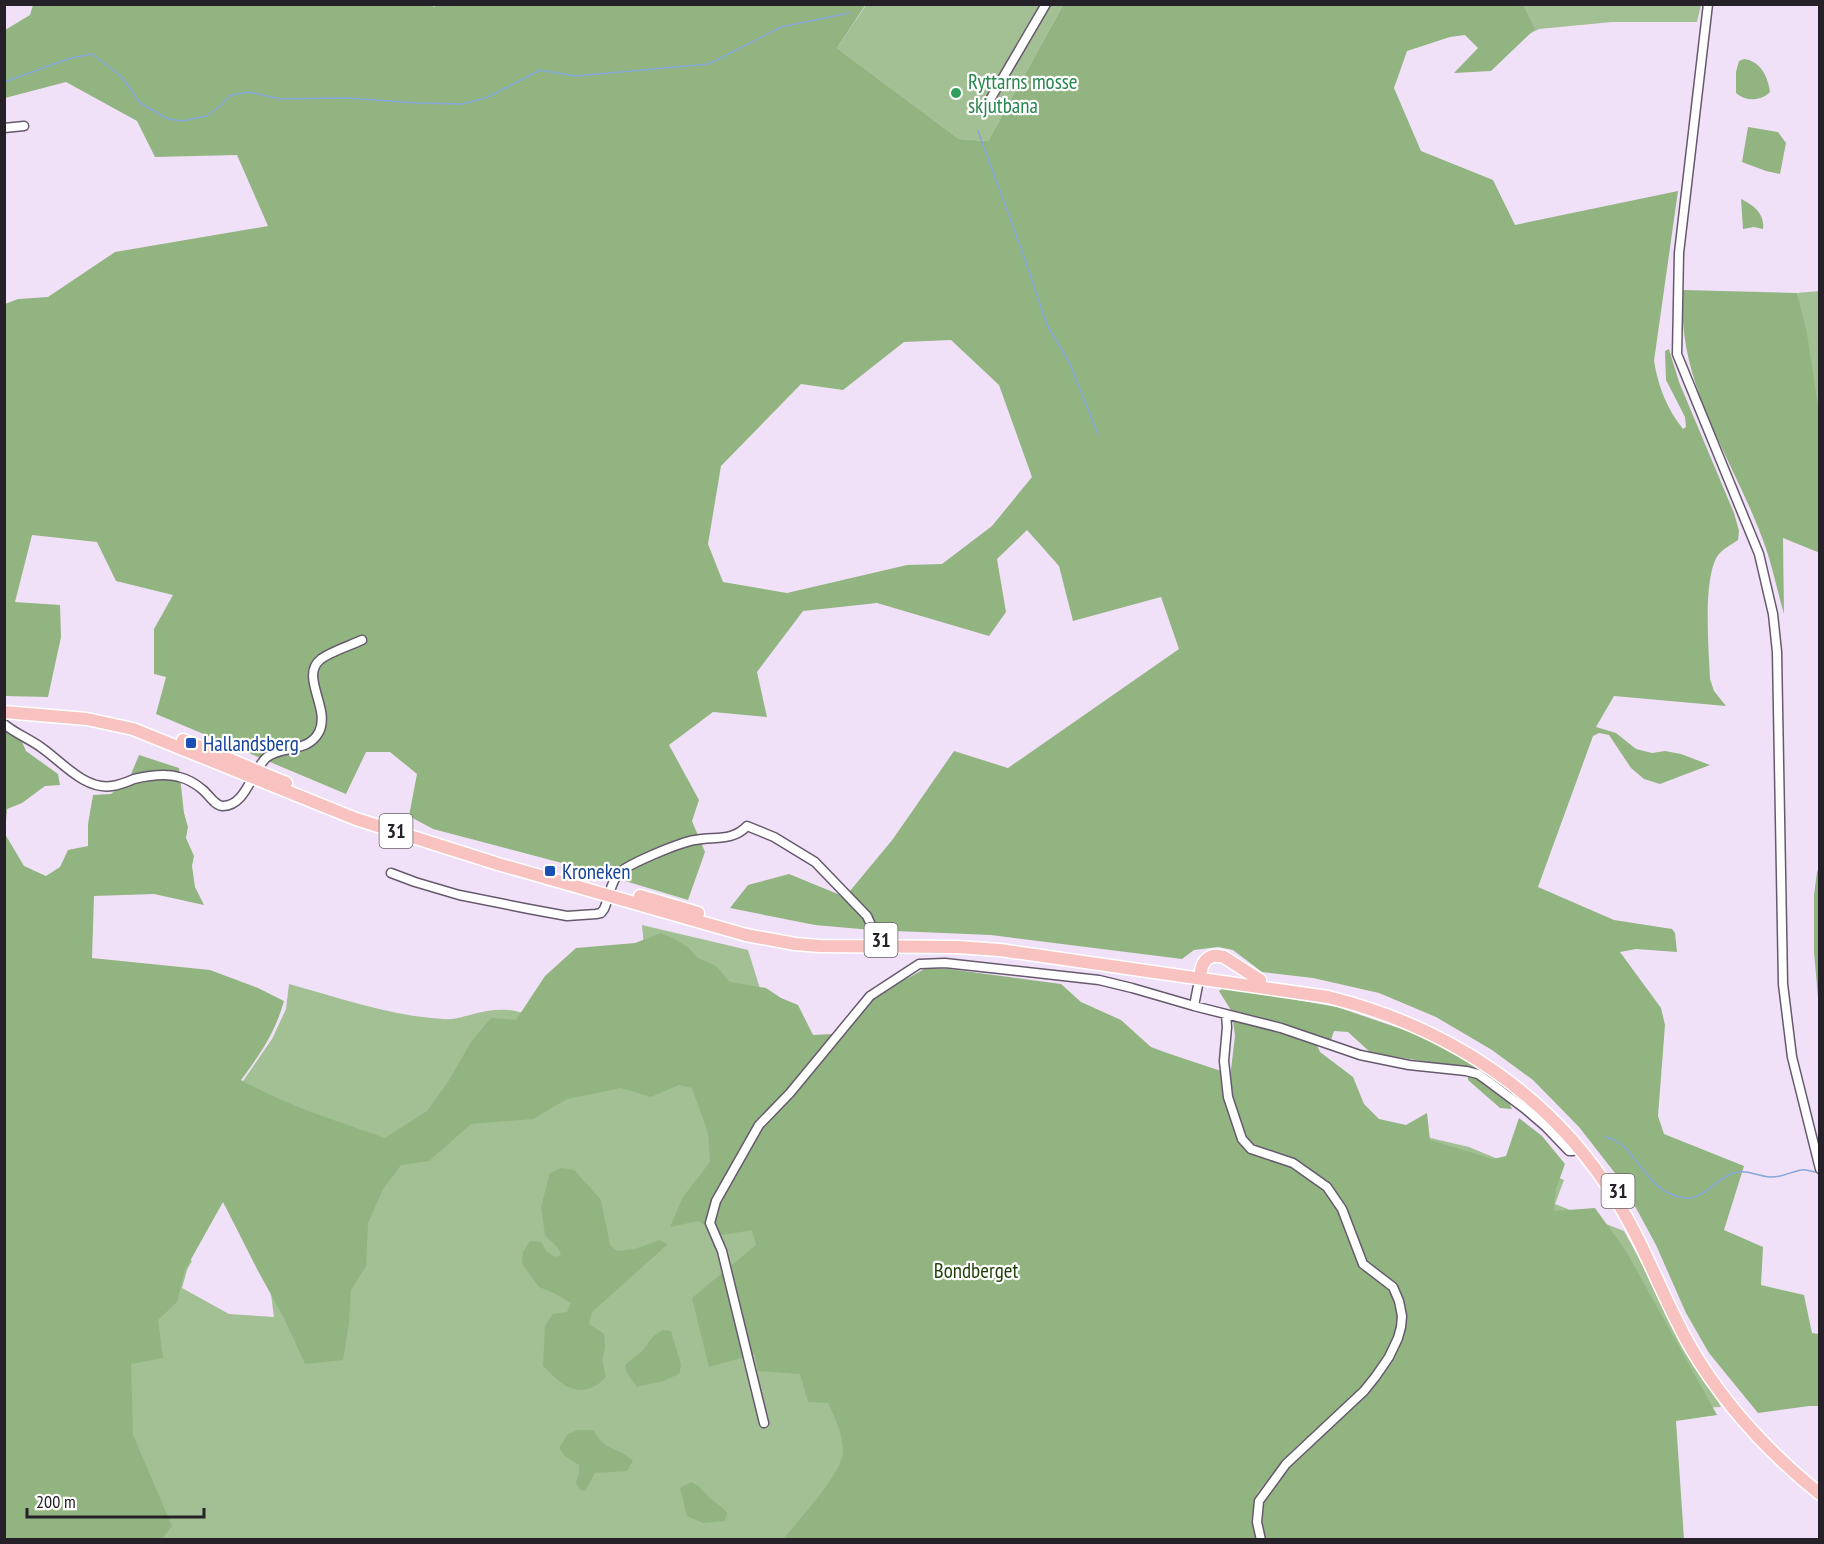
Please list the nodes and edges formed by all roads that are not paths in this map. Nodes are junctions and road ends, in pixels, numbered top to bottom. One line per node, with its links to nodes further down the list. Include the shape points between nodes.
1 (1046, 4): 3 (street)
2 (1708, 4): 19 (street, via 1679,253 1677,354 1759,554 1773,614 1783,984 1792,1057)
3 (984, 110)
4 (24, 126): 5 (street)
5 (4, 128)
6 (362, 640): 10 (street, via 322,658 314,667 313,682 321,707 319,732 304,745 269,756)
7 (4, 706): 10 (highway, 31, via 89,713 136,723 191,743)
8 (4, 712): 10 (highway, 31, via 87,719 134,729)
9 (4, 724): 10 (street, via 95,785 111,787 148,776 172,776 193,783 216,804 225,806 242,796)
10 (254, 774): 12 (highway, 31, via 395,824)
11 (392, 873): 12 (street, via 459,895 567,916 601,913)
12 (610, 892): 13 (highway, 31, via 774,933 822,939); 13 (street, via 619,873 626,868 689,841 730,837 747,826 815,862 867,916 872,925); 14 (highway, 31, via 746,935 795,944 1000,950)
13 (871, 939): 14 (highway, 31, via 993,943)
14 (1200, 975): 15 (highway, 31); 15 (highway, via 1206,960 1218,955); 16 (street); 18 (highway, 31, via 1328,997 1382,1012 1426,1030 1510,1081)
15 (1260, 980): 21 (highway, 31, via 1328,990 1411,1017 1474,1049 1538,1097 1584,1145 1620,1194 1684,1321 1721,1383 1768,1439)
16 (1194, 1006): 17 (street); 20 (street, via 1098,980 945,963 919,964 870,996 759,1125 716,1201 710,1223 722,1251)
17 (1226, 1014): 18 (street, via 1360,1055 1478,1074 1524,1108 1569,1151); 23 (street, via 1224,1061 1228,1097 1242,1139 1251,1149 1293,1163 1327,1187 1342,1209 1363,1264 1393,1287 1402,1316 1398,1338 1376,1376 1286,1464 1259,1500 1257,1522)
18 (1578, 1147): 22 (highway, 31, via 1625,1215 1678,1324 1718,1389 1771,1451)
19 (1820, 1169)
20 (764, 1423)
21 (1820, 1487)
22 (1820, 1494)
23 (1261, 1539)

